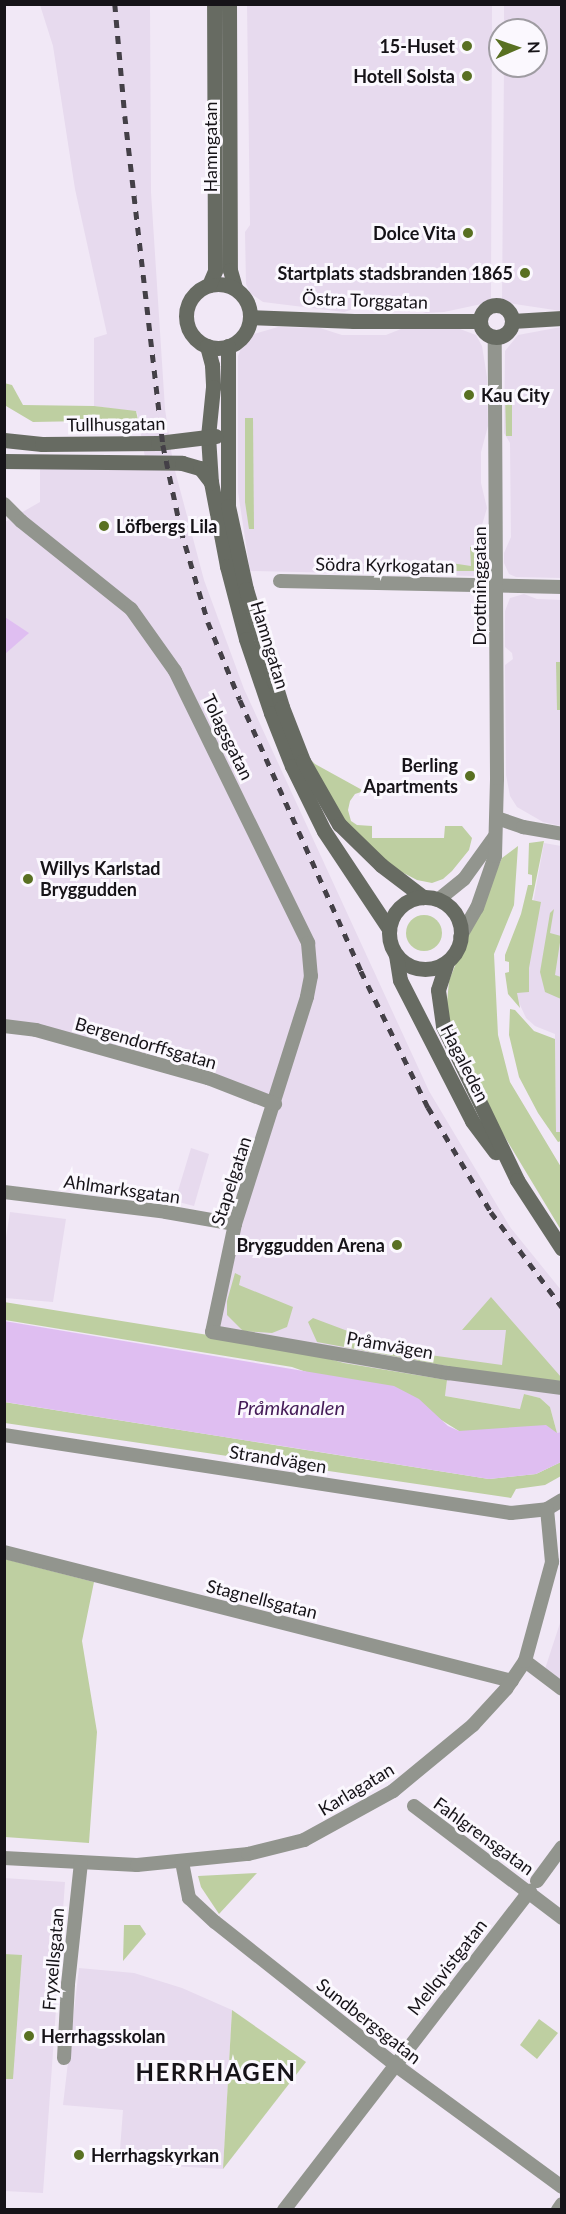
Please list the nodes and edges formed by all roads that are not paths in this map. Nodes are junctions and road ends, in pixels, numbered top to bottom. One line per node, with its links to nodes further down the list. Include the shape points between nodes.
1 (214, 4): 3 (street, Hamngatan, via 215,271)
2 (229, 4): 4 (street, Hamngatan, via 230,270)
3 (209, 285): 4 (street); 10 (street, via 194,294 186,316 194,337)
4 (235, 288): 5 (street, via 246,300)
5 (250, 316): 7 (street, Östra Torggatan); 11 (street, via 244,334)
6 (561, 318): 8 (street)
7 (480, 321): 8 (street, via 484,311 495,305 506,309); 9 (street, via 483,332)
8 (512, 321): 9 (street, via 507,333)
9 (495, 337): 19 (street, Drottninggatan)
10 (207, 346): 11 (street); 13 (street, Hamngatan, via 213,387)
11 (228, 346): 12 (street, Hamngatan)
12 (228, 435): 13 (street, Tullhusgatan); 24 (street, Hamngatan, via 228,506 246,589 272,678 303,761 339,824 381,865)
13 (208, 436): 14 (street, Tullhusgatan, via 158,443 42,444); 16 (street, Hamngatan)
14 (4, 440)
15 (4, 462): 16 (street, Tullhusgatan, via 182,463 200,468)
16 (211, 482): 25 (street, Hamngatan, via 234,594 274,722 324,831)
17 (4, 504): 30 (street, Tolagsgatan, via 131,609 175,671 308,943 311,976)
18 (280, 581): 19 (street, Södra Kyrkogatan)
19 (496, 586): 20 (street, Södra Kyrkogatan); 21 (street, Drottninggatan)
20 (561, 587)
21 (497, 818): 22 (street, Drottninggatan); 23 (street)
22 (496, 834): 24 (street, via 464,879); 26 (street, Drottninggatan, via 495,856 477,908)
23 (561, 834)
24 (430, 899): 25 (street, via 404,904); 26 (street, via 455,914)
25 (389, 929): 27 (street)
26 (460, 937): 28 (street)
27 (396, 955): 28 (street, via 404,963 426,969); 32 (street, Hagaleden, via 400,980 472,1121)
28 (447, 962): 32 (street, Hagaleden, via 438,990 443,1026)
29 (4, 1026): 31 (street, Bergendorffsgatan, via 36,1030 208,1078)
30 (292, 1043): 31 (street, Stapelgatan)
31 (275, 1104): 34 (street, Stapelgatan)
32 (517, 1180): 35 (street, Hagaleden)
33 (4, 1192): 34 (street, Ahlmarksgatan)
34 (235, 1224): 36 (street, Stapelgatan)
35 (561, 1248)
36 (212, 1332): 37 (street, Pråmvägen, via 459,1375)
37 (561, 1388)
38 (4, 1435): 40 (street, Strandvägen, via 511,1513)
39 (561, 1500): 40 (street)
40 (547, 1509): 42 (street, Karlagatan, via 552,1562)
41 (4, 1552): 43 (street, Stagnellsgatan)
42 (525, 1661): 43 (street, Karlagatan); 44 (street)
43 (512, 1681): 48 (street, Karlagatan, via 473,1725 393,1791 355,1814 304,1840 248,1854)
44 (561, 1689)
45 (414, 1806): 50 (street, Fahlgrensgatan)
46 (561, 1847): 50 (street, Mellqvistgatan)
47 (4, 1858): 49 (street, Karlagatan)
48 (182, 1862): 49 (street, Karlagatan, via 137,1866); 53 (street, Sundbergsgatan, via 189,1898)
49 (81, 1863): 52 (street, Fryxellsgatan)
50 (533, 1886): 51 (street, Fahlgrensgatan); 53 (street, Mellqvistgatan)
51 (561, 1917)
52 (64, 2058)
53 (394, 2064): 54 (street, Sundbergsgatan); 56 (street, Mellqvistgatan)
54 (561, 2187)
55 (561, 2204): 57 (street)
56 (284, 2210)
57 (558, 2210)

